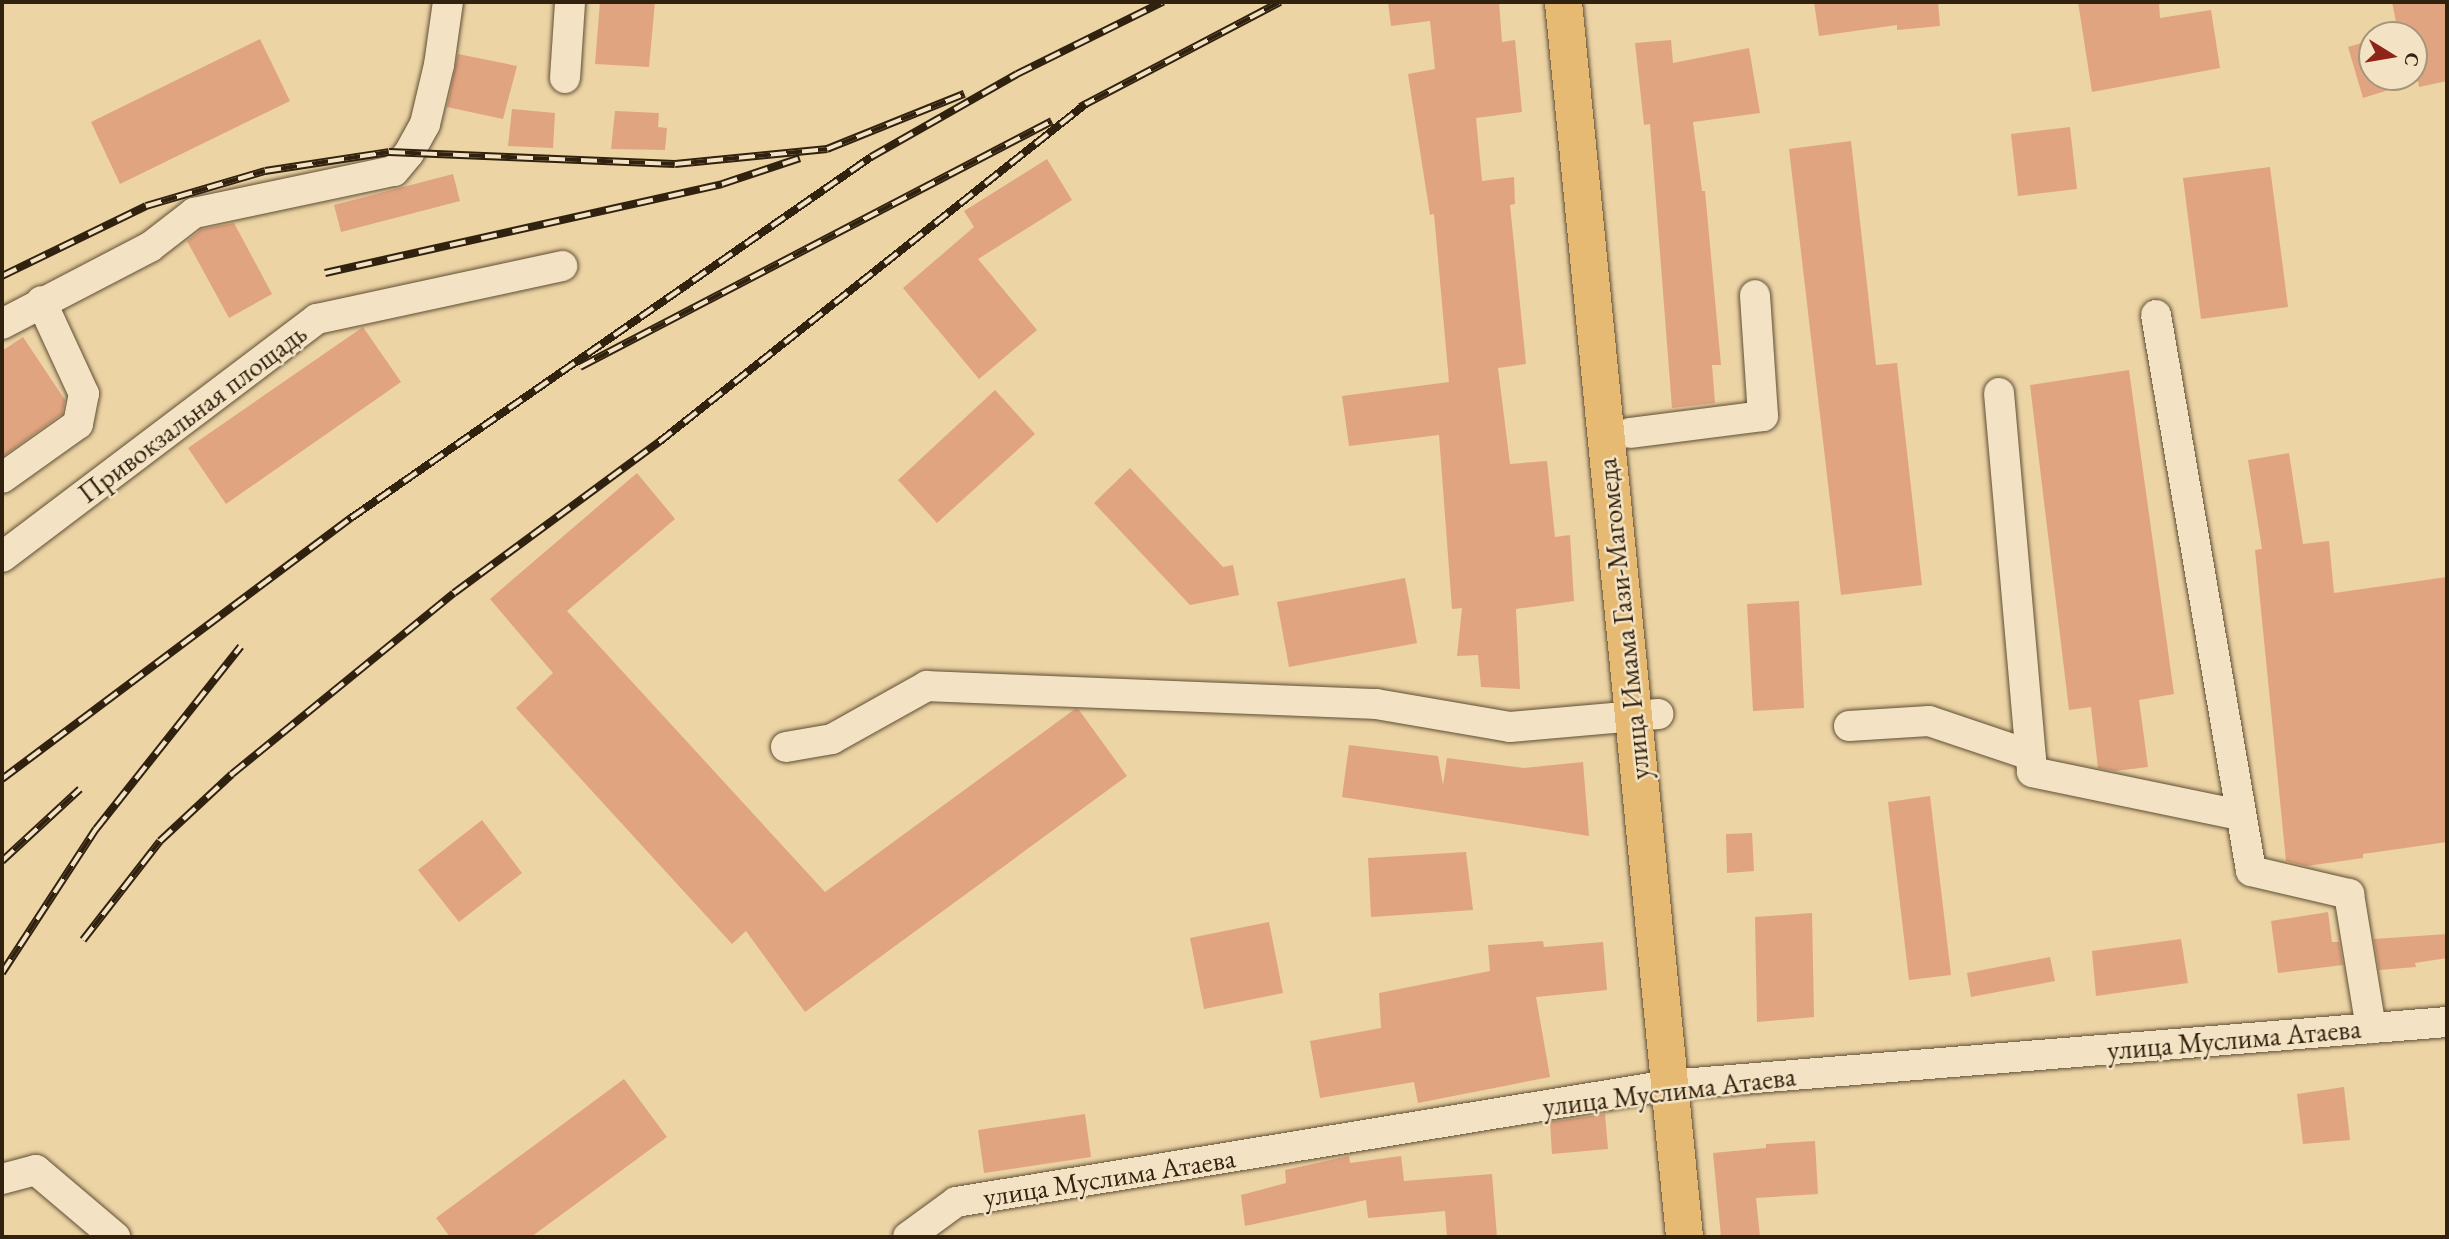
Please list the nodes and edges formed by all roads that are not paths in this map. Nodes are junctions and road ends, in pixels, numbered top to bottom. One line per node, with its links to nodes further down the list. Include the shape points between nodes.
1 (449, 2): 8 (street, via 425,124 394,170 194,213 150,247)
2 (570, 2): 5 (street)
3 (1563, 2): 15 (main road, улица Имама Гази-Магомеда)
4 (1588, 2): 12 (main road)
5 (565, 79)
6 (562, 265): 14 (street, Привокзальная площадь, via 317,319)
7 (1755, 295): 12 (street, via 1763,416)
8 (41, 301): 10 (street); 13 (street, via 84,394 78,424)
9 (2156, 315): 19 (street)
10 (2, 324)
11 (1999, 393): 18 (street)
12 (1630, 433): 15 (main road)
13 (2, 478)
14 (2, 557)
15 (1645, 714): 17 (street, via 1510,727 1376,704 927,686 832,739); 22 (main road, улица Имама Гази-Магомеда)
16 (1849, 726): 18 (street, via 1929,721)
17 (786, 747)
18 (2030, 755): 19 (street, via 2032,772)
19 (2241, 815): 21 (street, via 2251,871 2349,894)
20 (2447, 1022): 21 (street, улица Муслима Атаева)
21 (2371, 1028): 22 (street, улица Муслима Атаева)
22 (1682, 1084): 25 (street, улица Муслима Атаева, via 956,1202); 26 (main road, улица Имама Гази-Магомеда); 27 (main road)
23 (2, 1179): 24 (street, via 36,1170)
24 (115, 1237)
25 (908, 1237)
26 (1684, 1237)
27 (1707, 1237)

